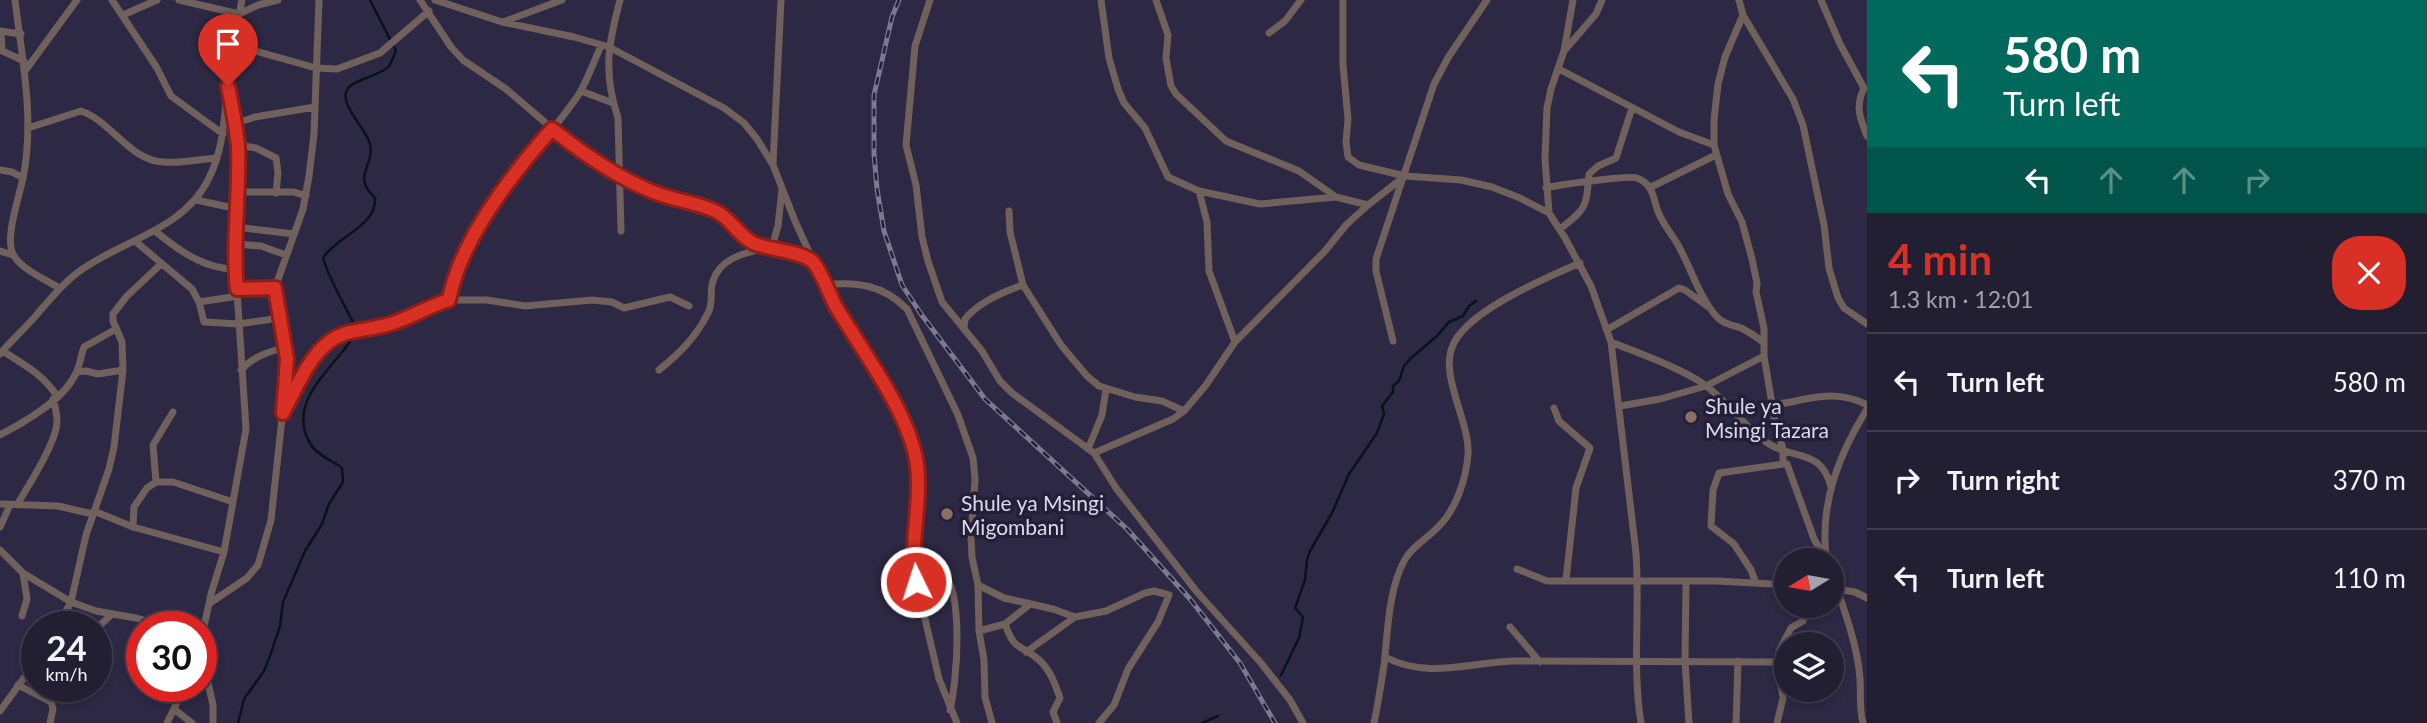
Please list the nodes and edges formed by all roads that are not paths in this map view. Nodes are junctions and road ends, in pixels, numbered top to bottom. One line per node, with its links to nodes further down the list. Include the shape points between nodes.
1 (15, 0): 31 (street)
2 (77, 0): 39 (street)
3 (112, 0): 26 (street)
4 (157, 0): 26 (street)
5 (179, 0): 25 (street)
6 (242, 0): 25 (street)
7 (278, 0): 25 (street)
8 (320, 0): 37 (street)
9 (420, 0): 24 (street)
10 (435, 0): 28 (street)
11 (562, 0): 28 (street)
12 (620, 0): 33 (street)
13 (781, 0): 55 (street)
14 (930, 0): 102 (street, via 915,46 906,151 933,280 942,302)
15 (1101, 0): 64 (street, via 1109,58 1124,103 1145,128 1168,177)
16 (1156, 0): 68 (street, via 1168,35 1166,58 1176,94 1226,141 1299,171)
17 (1301, 0): 30 (street)
18 (1343, 0): 58 (street, via 1346,152 1359,165)
19 (1487, 0): 58 (street, via 1434,84)
20 (1573, 0): 35 (street)
21 (1602, 0): 35 (street, via 1590,22)
22 (1739, 0): 27 (street)
23 (1821, 0): 41 (street)
24 (429, 11): 37 (street, via 380,53 337,69); 48 (street, via 463,60)
25 (239, 14): 32 (street)
26 (123, 15): 49 (street, via 171,96)
27 (1743, 15): 52 (street, via 1718,84); 100 (street, via 1793,99 1803,125 1838,298)
28 (502, 22): 33 (street)
29 (0, 31): 31 (street); 34 (street)
30 (1269, 33)
31 (21, 34): 36 (street)
32 (234, 45): 37 (street); 40 (street)
33 (605, 46): 42 (street); 43 (street); 55 (street, via 734,115 751,131)
34 (1, 51): 36 (street)
35 (1564, 51): 38 (street)
36 (24, 61): 39 (street)
37 (316, 68): 44 (street)
38 (1559, 69): 45 (street); 63 (street, via 1547,108)
39 (25, 72): 47 (street)
40 (228, 86): 46 (street); 49 (street)
41 (1865, 86): 50 (street, via 1858,112)
42 (581, 91): 43 (street); 48 (street)
43 (613, 103): 57 (street, via 618,118)
44 (315, 107): 46 (street); 67 (street)
45 (1632, 108): 52 (street); 60 (street, via 1616,158 1593,169)
46 (235, 124): 49 (street); 51 (street)
47 (28, 128): 54 (street, via 81,111 150,159 162,163); 59 (street)
48 (552, 129): 57 (street); 94 (street, via 483,222 452,284)
49 (224, 131): 54 (street)
50 (1867, 136)
51 (238, 145): 65 (street); 66 (street, via 276,158)
52 (1714, 145): 53 (street)
53 (1716, 155): 61 (street); 108 (street, via 1752,259)
54 (217, 159): 69 (street)
55 (773, 165): 62 (street)
56 (0, 170): 59 (street)
57 (620, 175): 77 (street); 81 (street, via 657,194 719,213 747,239)
58 (1405, 176): 70 (street); 73 (street, via 1492,187); 105 (street, via 1376,259)
59 (23, 178): 83 (street, via 11,238)
60 (1588, 183): 61 (street, via 1632,177); 63 (street); 75 (street, via 1586,204)
61 (1650, 187): 97 (street, via 1658,212)
62 (782, 188): 81 (street, via 778,226); 85 (street)
63 (1546, 188): 73 (street)
64 (1199, 191): 68 (street, via 1260,204); 106 (street, via 1207,222 1209,271)
65 (238, 192): 66 (street); 71 (street)
66 (276, 192): 67 (street)
67 (306, 195): 78 (street)
68 (1336, 197): 70 (street)
69 (196, 200): 71 (street); 76 (street)
70 (1368, 205): 106 (street)
71 (238, 209): 74 (street)
72 (1009, 211): 90 (street)
73 (1549, 213): 75 (street)
74 (236, 227): 78 (street); 80 (street)
75 (1560, 229): 86 (street)
76 (155, 231): 79 (street); 88 (street, via 204,263)
77 (621, 231)
78 (294, 234): 84 (street)
79 (135, 241): 87 (street); 91 (street, via 100,258)
80 (234, 244): 84 (street, via 261,246); 88 (street)
81 (770, 247): 85 (street); 114 (street, via 737,255 718,271 711,307 696,334)
82 (0, 251): 83 (street)
83 (13, 255): 91 (street)
84 (286, 255): 92 (street)
85 (812, 261): 89 (street)
86 (1580, 263): 103 (street); 169 (street, via 1476,317 1453,344 1452,378 1468,440 1464,478 1444,521 1404,562 1391,603)
87 (161, 264): 95 (street, via 192,289); 101 (street, via 117,308 113,314)
88 (235, 269): 93 (street)
89 (824, 285): 143 (street, via 907,430 917,465); 151 (street, via 849,282 881,289 914,319 973,458 971,537)
90 (1023, 285): 102 (street, via 973,311 965,319); 117 (street, via 1061,345 1094,383)
91 (59, 288): 110 (street)
92 (275, 288): 93 (street); 98 (street)
93 (237, 293): 95 (street); 99 (street)
94 (449, 300): 96 (street, via 487,299 525,306 592,300 624,308 670,297); 125 (street, via 391,324 329,341)
95 (199, 302): 99 (street, via 204,322)
96 (689, 306)
97 (1711, 309): 103 (street, via 1679,288); 108 (street, via 1723,323)
98 (281, 318): 99 (street); 109 (street)
99 (238, 324): 113 (street)
100 (1867, 324)
101 (116, 329): 112 (street); 115 (street, via 84,346)
102 (964, 329): 128 (street, via 1012,393)
103 (1608, 329): 107 (street)
104 (0, 341): 110 (street)
105 (1393, 341)
106 (1235, 342): 123 (street)
107 (1611, 342): 116 (street); 120 (street)
108 (1764, 343): 111 (street)
109 (286, 347): 113 (street, via 261,354); 125 (street)
110 (4, 350): 118 (street, via 49,382)
111 (1764, 356): 116 (street); 119 (street)
112 (123, 369): 115 (street); 135 (street, via 114,447)
113 (241, 370): 132 (street, via 246,429)
114 (659, 370)
115 (77, 372): 118 (street)
116 (1706, 386): 120 (street); 127 (street, via 1761,439)
117 (1106, 389): 123 (street, via 1162,401); 128 (street)
118 (55, 397): 126 (street, via 28,420); 134 (street, via 55,432 40,466)
119 (1772, 402): 121 (street, via 1847,396); 127 (street)
120 (1620, 406): 147 (street)
121 (1867, 407): 131 (street, via 1844,446)
122 (1554, 408): 146 (street, via 1559,421 1590,448 1576,488)
123 (1184, 411): 128 (street)
124 (173, 412): 130 (street, via 153,445)
125 (283, 413): 155 (street, via 271,520 258,565)
126 (0, 435)
127 (1783, 449): 129 (street); 131 (street, via 1822,467)
128 (1091, 451): 191 (street, via 1197,592 1290,700)
129 (1783, 464): 139 (street, via 1787,464); 149 (street, via 1719,473 1714,482 1711,527 1734,544)
130 (156, 482): 132 (street, via 173,482); 137 (street, via 134,507)
131 (1831, 487): 140 (street)
132 (233, 502): 142 (street)
133 (0, 505): 134 (street)
134 (13, 505): 135 (street); 136 (street)
135 (93, 513): 137 (street); 154 (street)
136 (0, 527)
137 (133, 527): 142 (street)
138 (0, 542): 141 (street)
139 (1820, 548)
140 (1826, 548)
141 (1, 551): 145 (street)
142 (224, 552): 155 (street)
143 (912, 563): 181 (street, via 929,643); 181 (street, via 937,567 949,583 957,635)
144 (1517, 569): 146 (street, via 1547,580)
145 (23, 573): 154 (street); 157 (street, via 27,599)
146 (1566, 580): 147 (street)
147 (1638, 582): 148 (street); 170 (street)
148 (1686, 582): 149 (street); 171 (street)
149 (1756, 583): 150 (street)
150 (1774, 584)
151 (978, 585): 156 (street); 166 (street)
152 (1844, 590): 153 (street)
153 (1867, 598)
154 (71, 602): 158 (street); 159 (street)
155 (210, 603): 160 (street)
156 (1029, 604): 162 (street); 164 (street)
157 (23, 611)
158 (66, 611)
159 (101, 611)
160 (208, 611)
161 (1844, 613): 197 (street, via 1858,668)
162 (1075, 617): 168 (street); 190 (street, via 1106,611 1145,593 1169,596 1128,669 1114,705)
163 (1804, 618): 167 (street)
164 (1005, 624): 166 (street); 168 (street, via 1010,639)
165 (1510, 627): 173 (street)
166 (979, 631): 188 (street)
167 (1789, 632)
168 (1026, 652): 189 (street, via 1052,677 1060,698 1053,712)
169 (1385, 657): 173 (street, via 1408,667); 192 (street)
170 (1636, 660): 171 (street); 173 (street); 193 (street)
171 (1685, 661): 172 (street); 194 (street)
172 (1738, 661): 174 (street); 195 (street)
173 (1540, 662)
174 (1774, 662)
175 (21, 681): 176 (street)
176 (18, 685): 182 (street); 183 (street, via 51,702)
177 (178, 702): 180 (street)
178 (212, 702): 186 (street)
179 (1781, 702): 196 (street)
180 (174, 709): 184 (street); 185 (street)
181 (950, 710): 187 (street)
182 (0, 711)
183 (50, 723)
184 (167, 723)
185 (192, 723)
186 (213, 723)
187 (957, 723)
188 (992, 723)
189 (1058, 723)
190 (1098, 723)
191 (1303, 723)
192 (1374, 723)
193 (1641, 723)
194 (1689, 723)
195 (1736, 723)
196 (1777, 723)
197 (1863, 723)

